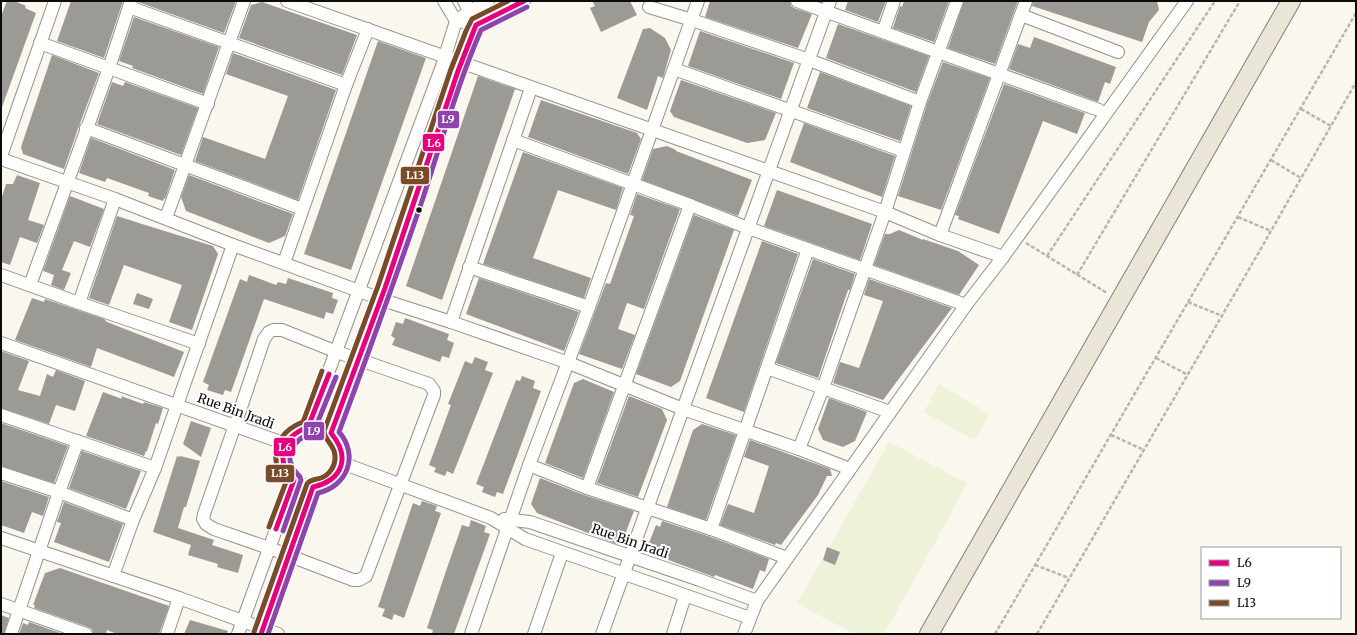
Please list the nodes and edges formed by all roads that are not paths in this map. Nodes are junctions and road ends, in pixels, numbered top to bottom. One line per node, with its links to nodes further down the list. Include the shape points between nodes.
1 (55, 1): 25 (street)
2 (244, 1): 24 (street)
3 (287, 1): 22 (street)
4 (444, 1): 20 (street)
5 (488, 1): 15 (street)
6 (524, 1): 21 (street)
7 (698, 1): 19 (street)
8 (797, 1): 16 (street)
9 (894, 1): 23 (street)
10 (957, 1): 26 (street)
11 (1026, 1): 18 (street)
12 (1290, 1): 130 (main road)
13 (1182, 2): 58 (street)
14 (130, 4): 24 (street); 31 (street)
15 (467, 6): 20 (street); 21 (street)
16 (828, 6): 23 (street); 29 (street)
17 (649, 7): 19 (street)
18 (1021, 15): 27 (street); 33 (street)
19 (692, 20): 29 (street); 32 (street)
20 (456, 21): 21 (street); 28 (street)
21 (476, 25): 30 (street)
22 (368, 29): 28 (street); 34 (street)
23 (883, 32): 26 (street)
24 (230, 42): 34 (street); 37 (street)
25 (40, 43): 31 (street); 44 (street)
26 (939, 52): 33 (street); 36 (street)
27 (1118, 52)
28 (445, 57): 30 (street); 64 (street)
29 (809, 60): 36 (street); 39 (street)
30 (461, 63): 35 (street); 65 (street)
31 (109, 68): 37 (street); 40 (street)
32 (674, 69): 39 (street); 41 (street)
33 (999, 75): 38 (street); 55 (street)
34 (346, 85): 51 (street)
35 (531, 88): 41 (street); 42 (street)
36 (920, 102): 43 (street)
37 (208, 104): 45 (street)
38 (1099, 110)
39 (790, 111): 43 (street); 46 (street)
40 (86, 128): 45 (street); 47 (street)
41 (652, 131): 46 (street); 48 (street)
42 (513, 140): 48 (street); 60 (street)
43 (904, 151): 52 (street)
44 (1, 158): 47 (street)
45 (186, 165): 51 (street); 53 (street)
46 (769, 171): 52 (street); 54 (street)
47 (67, 182): 49 (street); 63 (street)
48 (633, 184): 50 (street); 68 (street)
49 (115, 199): 53 (street); 66 (street)
50 (690, 205): 54 (street); 76 (street)
51 (302, 209): 59 (street)
52 (885, 212): 55 (street); 61 (street)
53 (166, 218): 56 (street)
54 (748, 228): 57 (street); 79 (street)
55 (940, 235): 58 (street)
56 (233, 245): 59 (street); 71 (street)
57 (808, 249): 61 (street); 75 (street)
58 (1003, 257): 67 (street)
59 (284, 263): 64 (street)
60 (469, 267): 68 (street); 69 (street)
61 (865, 269): 67 (street); 77 (street)
62 (1, 275): 63 (street)
63 (30, 285): 66 (street)
64 (359, 291): 65 (street); 72 (street)
65 (381, 299): 69 (street); 73 (street)
66 (79, 303): 71 (street)
67 (966, 305): 80 (street)
68 (589, 307): 74 (street)
69 (451, 322): 74 (street)
70 (1, 343): 78 (street, Rue Bin Jradi)
71 (199, 344): 78 (street)
72 (337, 352): 73 (street); 82 (street, via 282,330 269,332 264,339); 83 (street)
73 (359, 360): 85 (street); 95 (street, via 429,384 434,391)
74 (569, 363): 76 (street); 90 (street)
75 (766, 368): 77 (street); 84 (street)
76 (625, 385): 79 (street); 97 (street)
77 (823, 388): 80 (street); 88 (street)
78 (177, 405): 82 (street, Rue Bin Jradi); 91 (street)
79 (683, 409): 84 (street); 99 (street)
80 (890, 412): 92 (street)
81 (1, 415): 86 (street)
82 (235, 425): 87 (street, Rue Bin Jradi); 104 (street, via 203,520 214,529)
83 (308, 427): 85 (street, via 322,428); 87 (street, via 296,432)
84 (745, 430): 88 (street); 102 (street)
85 (331, 433): 89 (street, via 341,445)
86 (78, 441): 91 (street); 98 (street)
87 (286, 444): 94 (street, via 283,463)
88 (799, 449): 92 (street)
89 (342, 463): 95 (street, Rue Bin Jradi); 96 (street, via 338,473 330,481)
90 (529, 465): 97 (street); 101 (street)
91 (155, 468): 100 (street)
92 (850, 469): 109 (street)
93 (1, 473): 98 (street)
94 (294, 480): 96 (street); 104 (street)
95 (400, 483): 101 (street, Rue Bin Jradi); 107 (street, via 366,576 363,578 353,580)
96 (313, 487): 107 (street)
97 (587, 488): 99 (street)
98 (59, 492): 100 (street); 105 (street)
99 (647, 508): 102 (street); 108 (street)
100 (133, 520): 111 (street)
101 (509, 524): 106 (street, Rue Bin Jradi, via 525,539); 108 (street, Rue Bin Jradi, via 530,522); 125 (street)
102 (711, 529): 109 (street)
103 (1, 538): 105 (street)
104 (270, 548): 107 (street); 118 (street)
105 (40, 551): 111 (street); 116 (street)
106 (562, 553): 110 (street, Rue Bin Jradi); 126 (street)
107 (288, 555): 119 (street)
108 (630, 556): 110 (street); 114 (street, Rue Bin Jradi)
109 (787, 558): 114 (street)
110 (623, 573): 112 (street, Rue Bin Jradi); 127 (street)
111 (113, 576): 113 (street)
112 (685, 596): 117 (street, Rue Bin Jradi); 128 (street)
113 (179, 598): 118 (street); 122 (street)
114 (757, 601): 117 (street)
115 (1, 604): 116 (street)
116 (19, 611): 120 (street); 121 (street)
117 (750, 618): 129 (street)
118 (243, 621): 119 (street); 123 (street)
119 (262, 631): 124 (street)
120 (11, 634)
121 (86, 634)
122 (167, 634)
123 (238, 634)
124 (278, 634)
125 (471, 634)
126 (534, 634)
127 (602, 634)
128 (673, 634)
129 (744, 634)
130 (929, 634)

